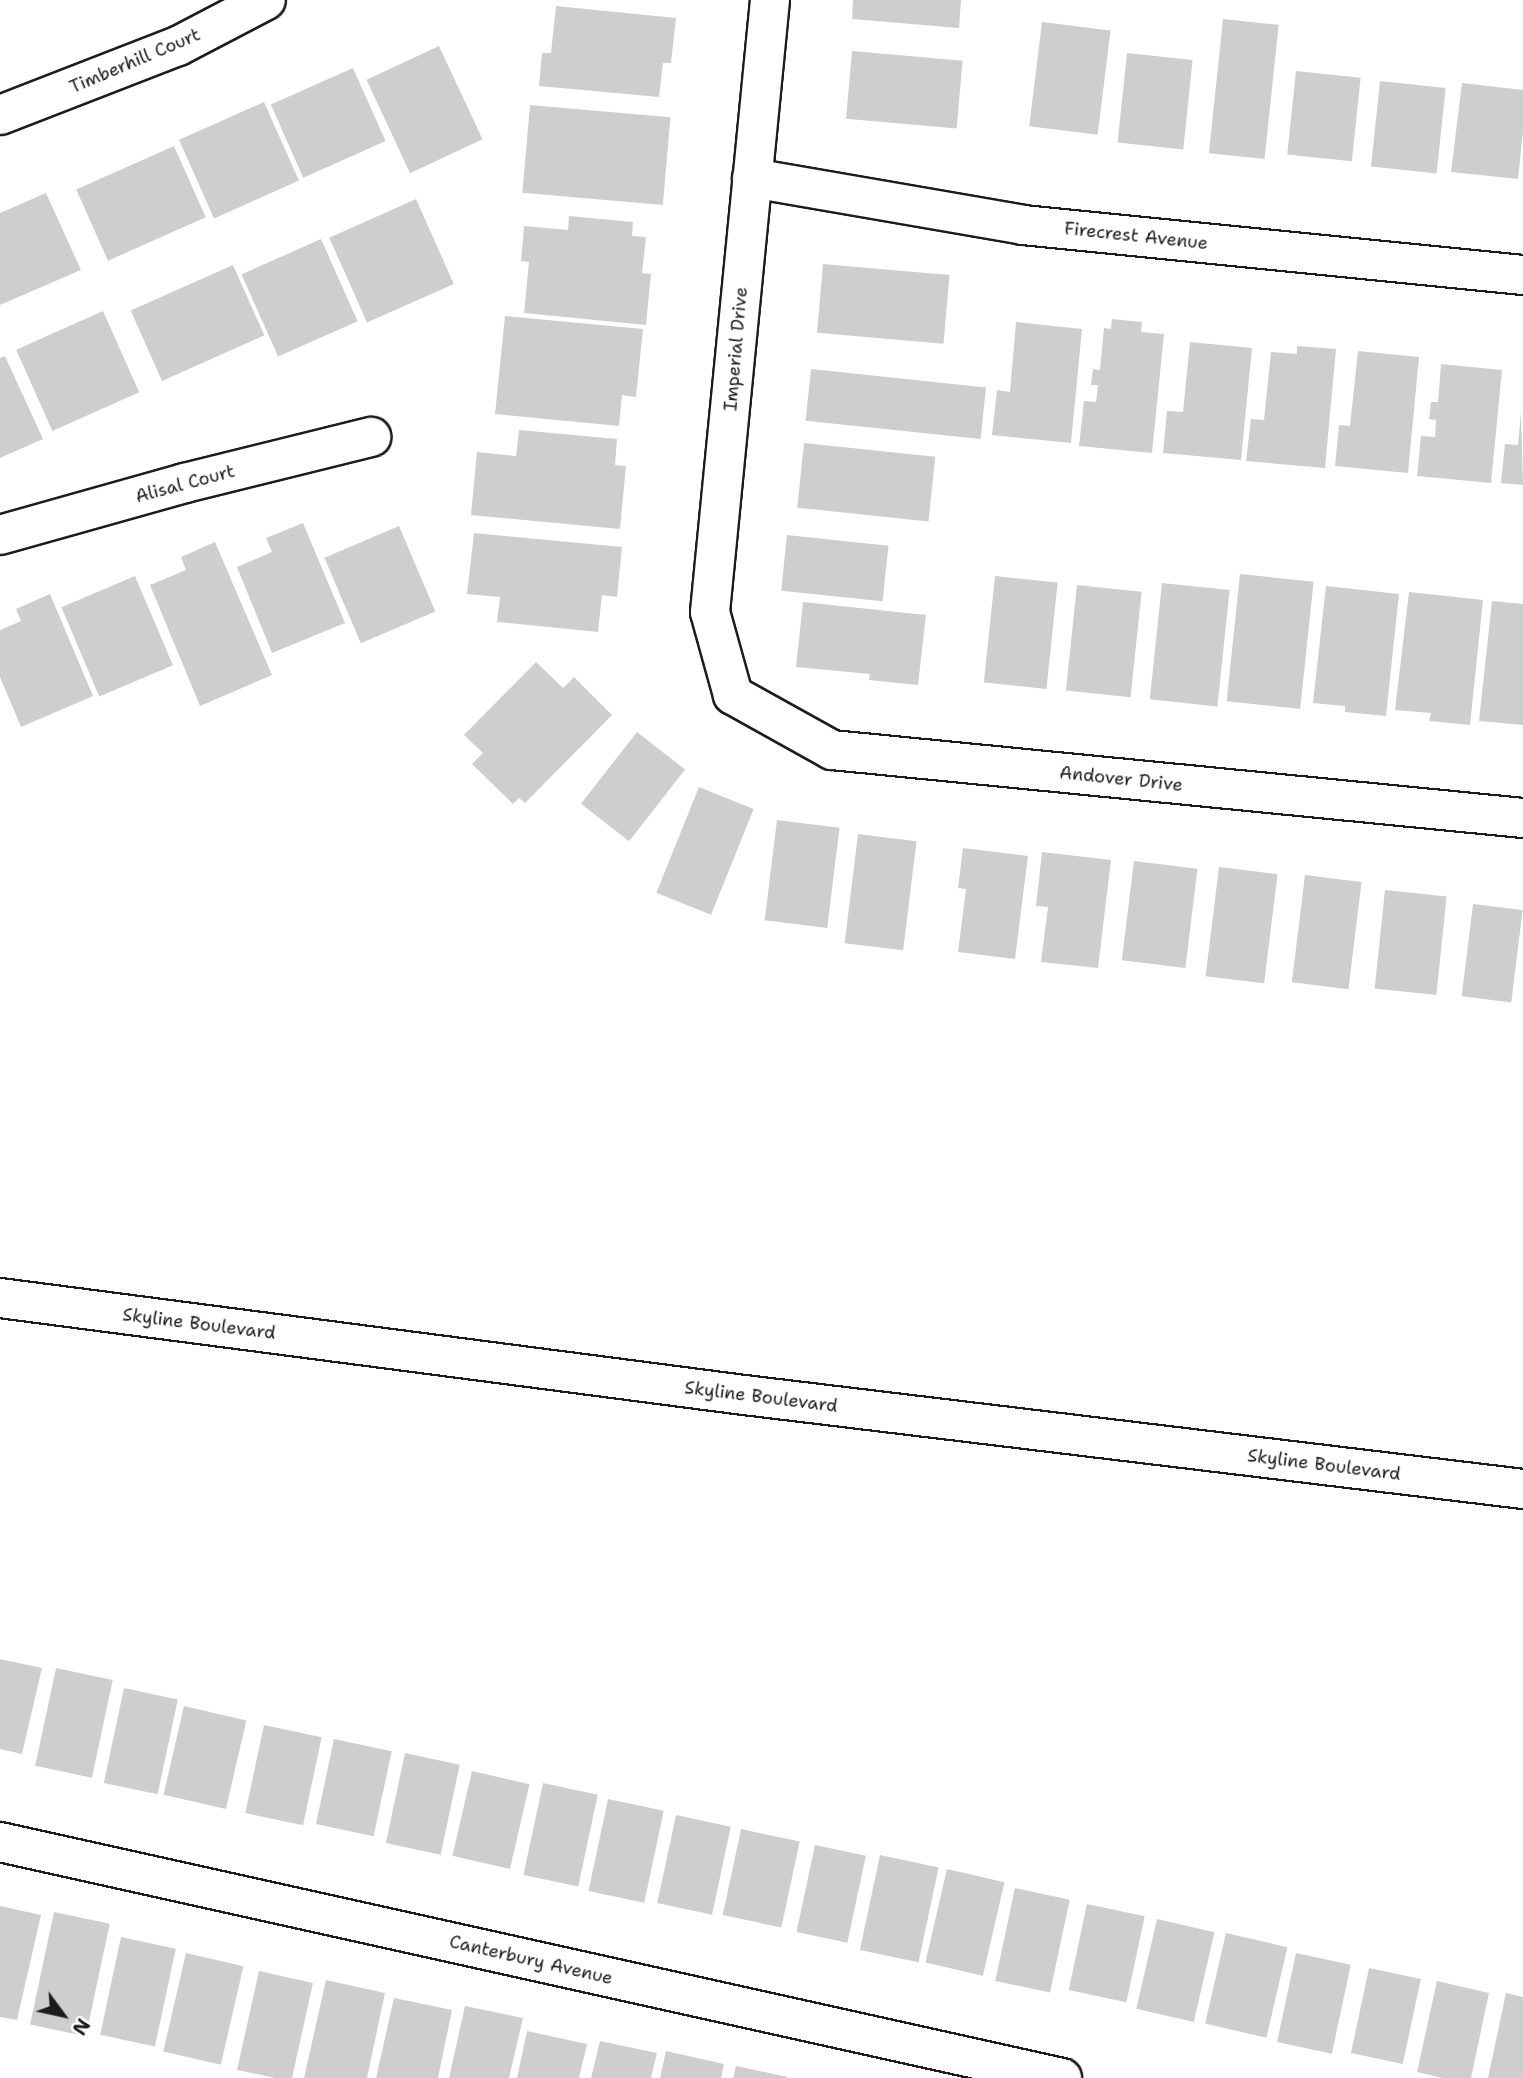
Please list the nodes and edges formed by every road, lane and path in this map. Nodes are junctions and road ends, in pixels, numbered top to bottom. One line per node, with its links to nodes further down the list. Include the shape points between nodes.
1 (266, 0): 3 (street, Timberhill Court, via 178,46)
2 (770, 0): 4 (street, Imperial Drive)
3 (0, 115)
4 (752, 178): 5 (street, Firecrest Avenue, via 1023,225); 8 (street, Imperial Drive, via 710,612)
5 (1523, 275)
6 (371, 437): 7 (street, Alisal Court)
7 (0, 535)
8 (733, 695): 9 (street, Andover Drive, via 832,750)
9 (1523, 818)
10 (0, 1298): 11 (street, Skyline Boulevard, via 750,1396)
11 (1523, 1489)
12 (0, 1842): 13 (street, Canterbury Avenue)
13 (1062, 2078)

